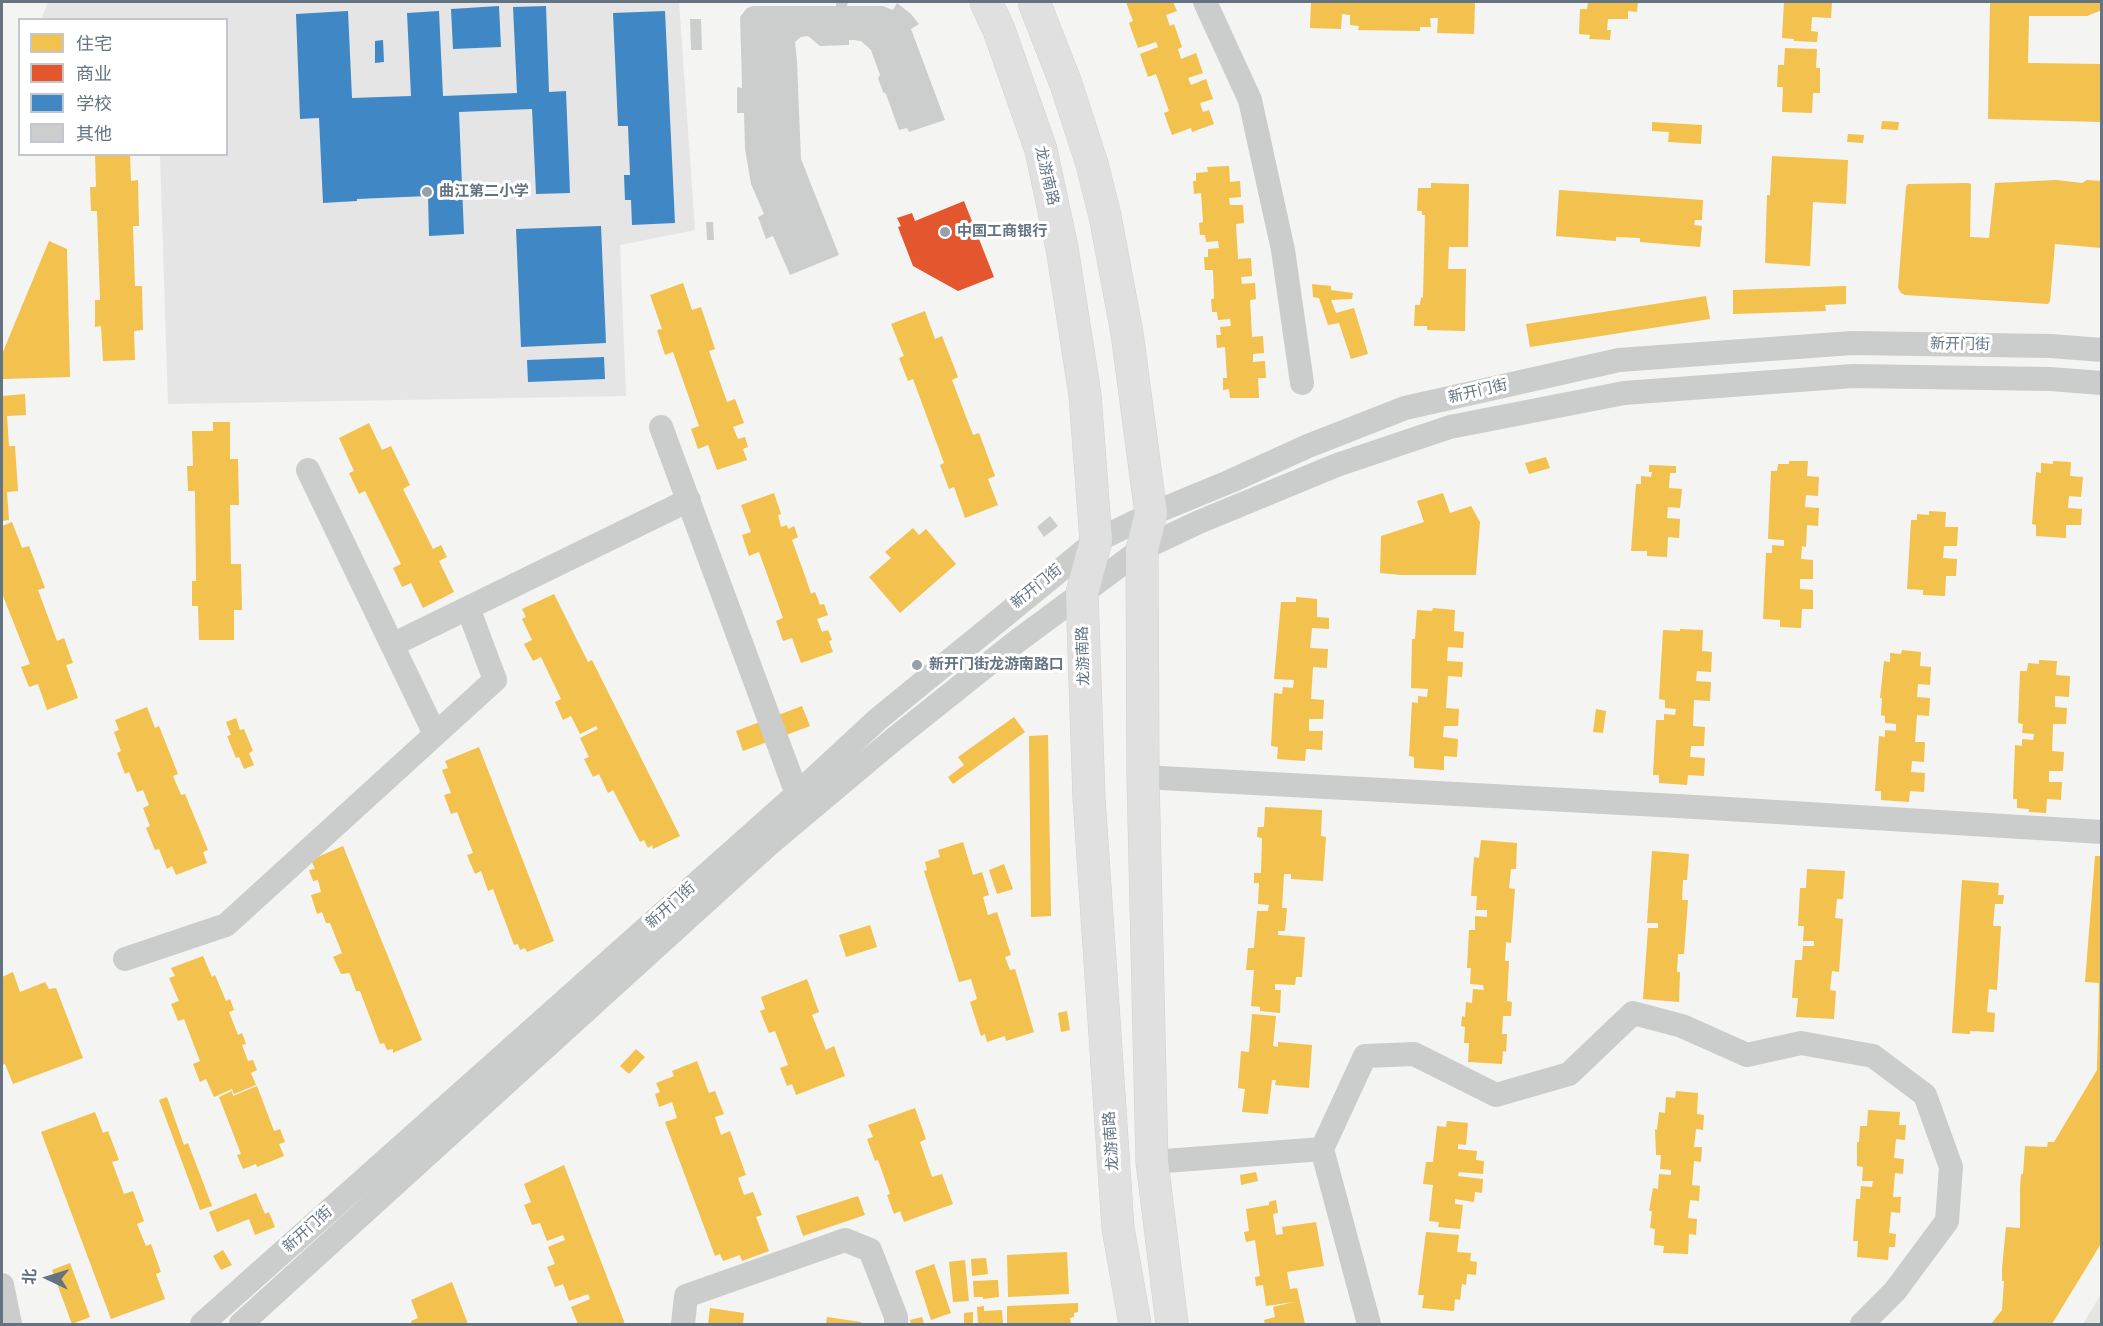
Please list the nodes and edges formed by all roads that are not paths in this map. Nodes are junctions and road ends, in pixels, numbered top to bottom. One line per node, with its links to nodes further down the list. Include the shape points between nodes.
1 (986, 2): 11 (main road, 龙游南路, via 1041,150 1062,248 1085,396)
2 (1034, 2): 10 (main road, via 1092,164 1114,254)
3 (1205, 2): 5 (street, via 1250,100 1283,249)
4 (2102, 350): 10 (street, 新开门街, via 1852,343 1619,360 1405,408)
5 (1302, 383)
6 (2102, 383): 12 (street, 新开门街, via 1853,376 1624,393 1450,428 1337,465)
7 (662, 427): 9 (street)
8 (308, 470): 15 (street)
9 (688, 500): 14 (street); 18 (street)
10 (1151, 514): 11 (street, 新开门街); 12 (main road)
11 (1096, 541): 13 (main road, 龙游南路); 18 (street, 新开门街, via 925,678)
12 (1142, 549): 13 (street, 新开门街); 17 (main road)
13 (1082, 593): 26 (street, 新开门街, via 893,740 768,845); 29 (main road, 龙游南路, via 1089,798 1118,1228)
14 (468, 608): 15 (street); 16 (street, via 495,680)
15 (392, 645): 16 (street)
16 (435, 734): 20 (street, via 226,925)
17 (1143, 777): 19 (street); 22 (main road)
18 (797, 794): 25 (street, 新开门街)
19 (2102, 832)
20 (125, 959)
21 (1322, 1149): 22 (street); 31 (street); 32 (street, via 1365,1056 1414,1054 1496,1095 1569,1074 1633,1013 1682,1026 1747,1055 1801,1043 1873,1056 1925,1095 1951,1167 1947,1221 1895,1291)
22 (1152, 1162): 30 (main road)
23 (2, 1285): 24 (street)
24 (10, 1324)
25 (202, 1324)
26 (241, 1324)
27 (683, 1324): 28 (street, via 686,1296 845,1240 870,1250)
28 (896, 1324)
29 (1135, 1324)
30 (1172, 1324)
31 (1369, 1324)
32 (1862, 1324)

